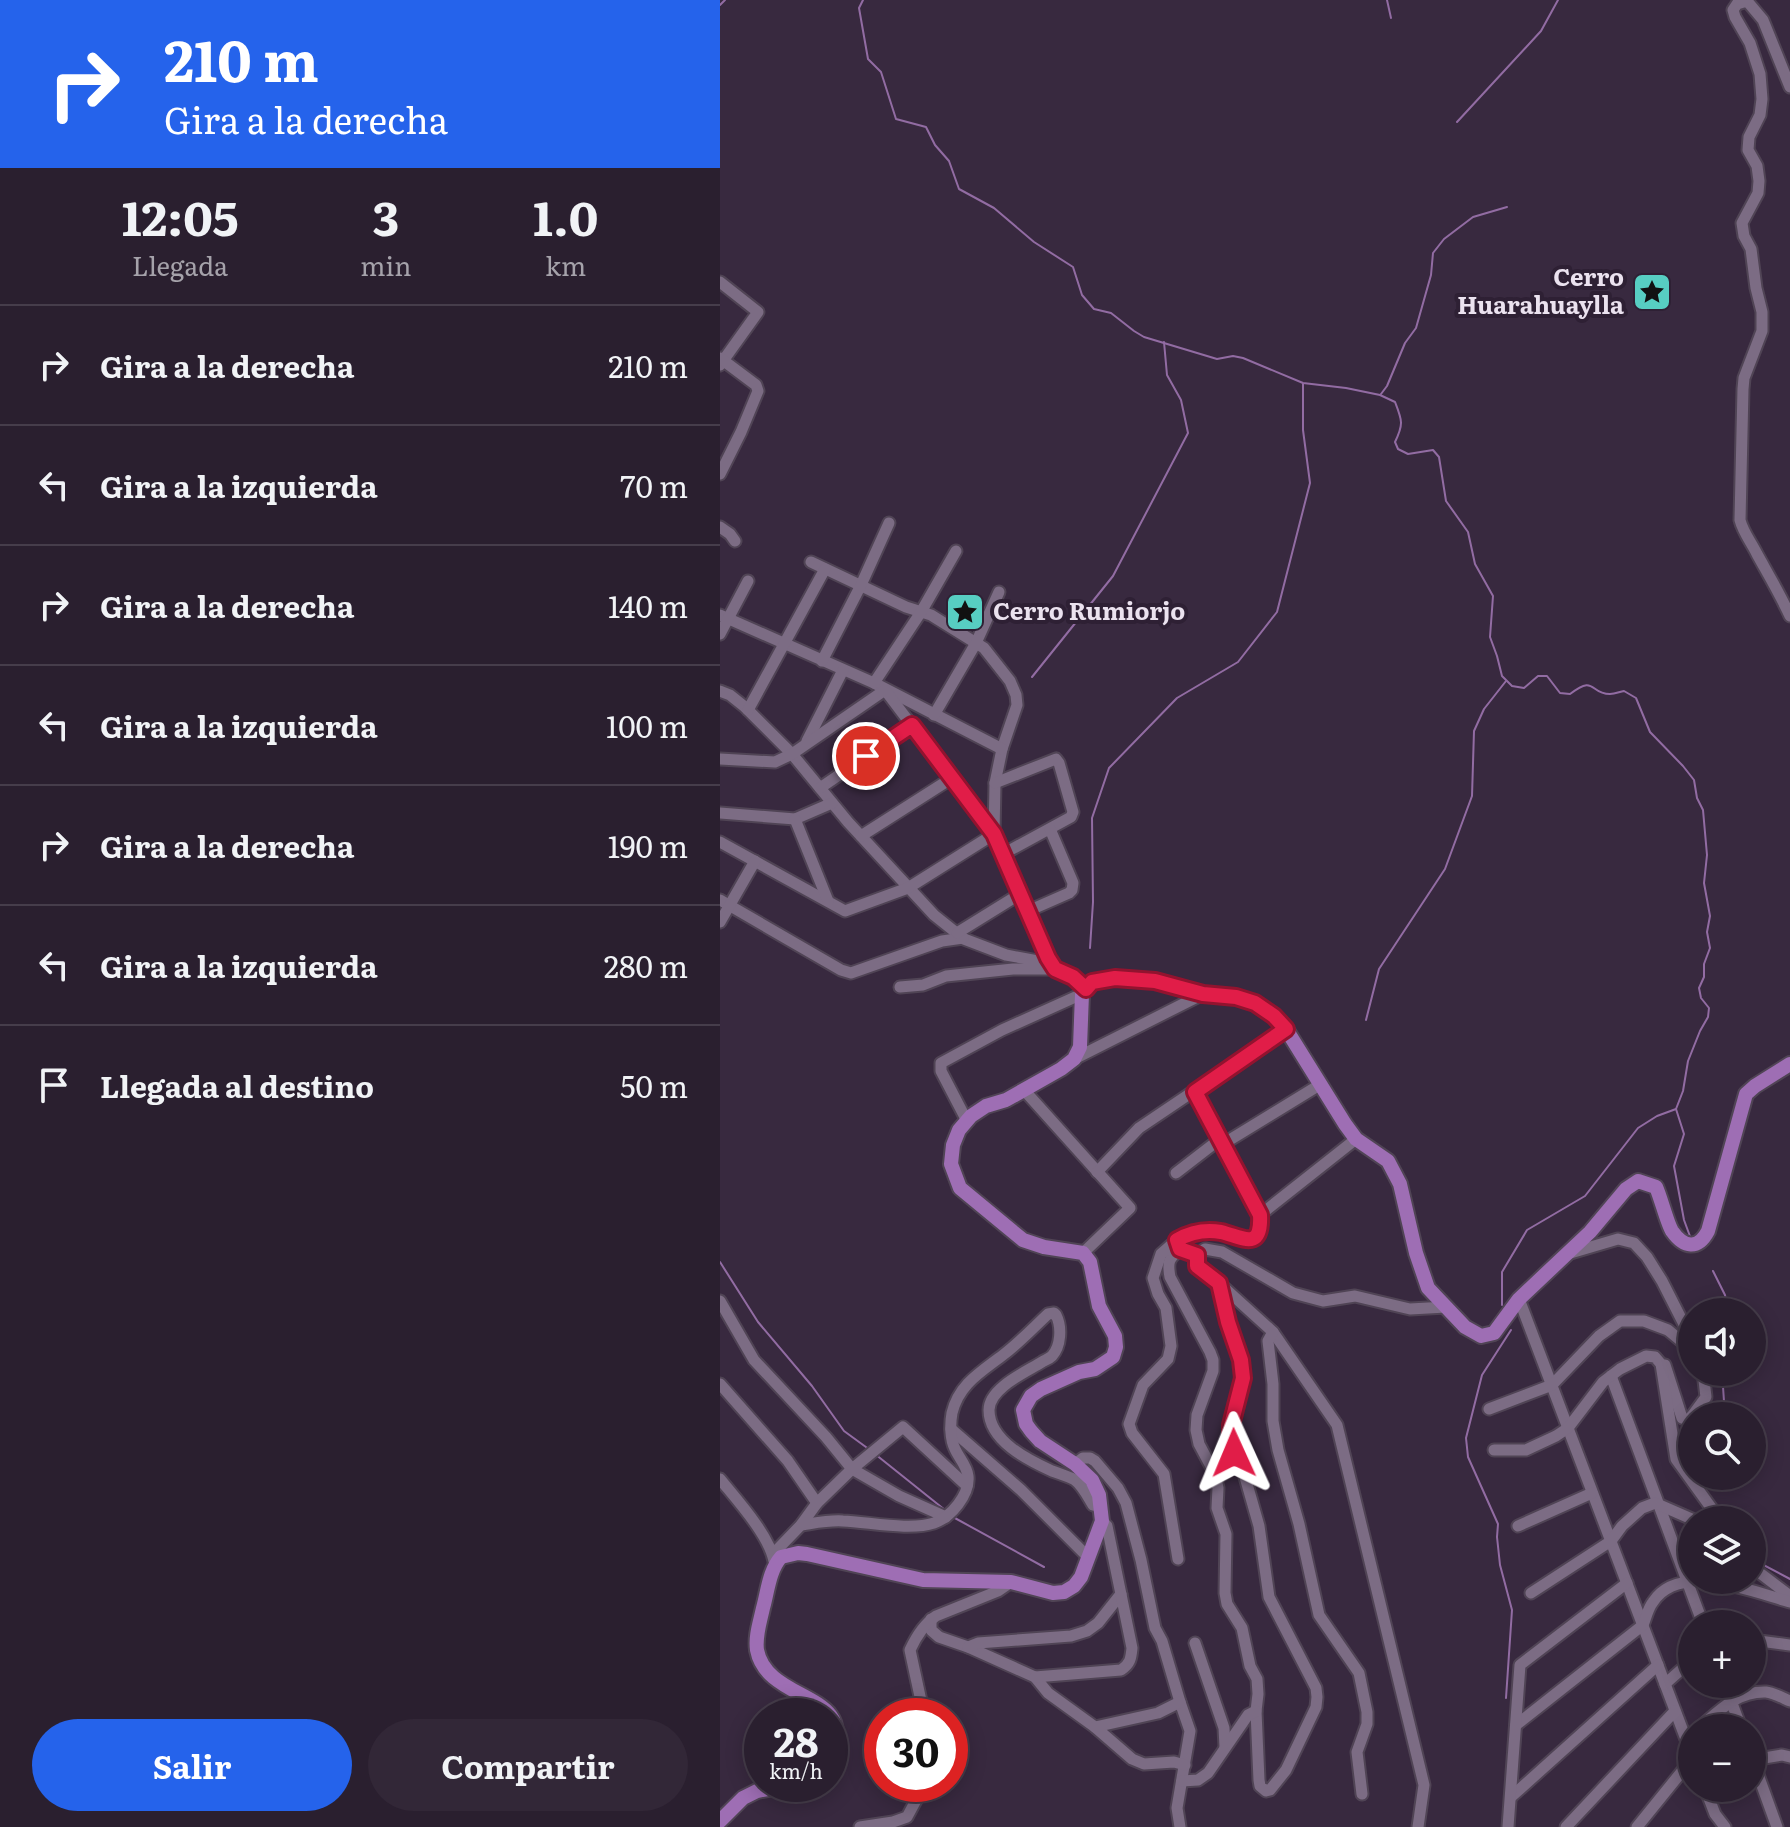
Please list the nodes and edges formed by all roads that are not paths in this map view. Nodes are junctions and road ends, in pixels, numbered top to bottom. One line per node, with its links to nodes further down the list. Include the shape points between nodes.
1 (1790, 87): 15 (street, via 1763,20 1747,1 1737,4 1733,10 1750,43 1762,99 1748,150 1757,166 1758,193 1742,223 1751,249 1762,331 1744,378 1740,520)
2 (720, 282): 3 (street, via 758,312)
3 (721, 361): 4 (street, via 758,391)
4 (720, 474)
5 (889, 523): 12 (street)
6 (720, 527): 7 (street)
7 (735, 541)
8 (956, 551): 14 (street)
9 (811, 562): 10 (street)
10 (825, 569): 12 (street); 18 (street)
11 (748, 581): 16 (street)
12 (861, 585): 14 (street); 20 (street)
13 (999, 592): 19 (street)
14 (921, 612): 19 (street); 22 (street)
15 (1790, 616)
16 (725, 617): 17 (street); 18 (street)
17 (720, 634)
18 (783, 643): 20 (street); 25 (street)
19 (976, 643): 26 (street); 29 (street, via 1016,695 1014,719)
20 (822, 661): 21 (street)
21 (843, 670): 22 (street); 28 (street)
22 (874, 683): 23 (street)
23 (885, 690): 26 (street); 27 (street); 28 (street)
24 (720, 691): 25 (street)
25 (748, 710): 30 (street)
26 (934, 715): 29 (street)
27 (912, 725): 32 (street); 34 (street)
28 (805, 745): 30 (street)
29 (1002, 749): 33 (street)
30 (792, 754): 31 (street, via 775,762); 34 (street)
31 (720, 759)
32 (952, 778): 39 (street); 40 (street)
33 (995, 783): 38 (street, via 1056,759 1073,815); 39 (street)
34 (820, 788): 35 (street)
35 (832, 803): 37 (street); 40 (street)
36 (720, 813): 37 (street)
37 (795, 819): 46 (street)
38 (1050, 829): 42 (street); 48 (street, via 1072,890)
39 (994, 834): 42 (street); 44 (street)
40 (861, 836): 44 (street)
41 (720, 842): 43 (street)
42 (1003, 854): 45 (street)
43 (755, 861): 46 (street); 47 (street)
44 (908, 888): 46 (street, via 845,911); 50 (street)
45 (1020, 894): 48 (street); 50 (street)
46 (828, 901)
47 (725, 903): 49 (street); 50 (street, via 851,973)
48 (1028, 911): 51 (street)
49 (720, 922)
50 (960, 935): 51 (street, via 986,949)
51 (1055, 969): 52 (street, via 946,976); 53 (street, via 1073,977)
52 (900, 987)
53 (1084, 992): 54 (main road, via 1092,982 1115,978 1155,981); 56 (main road, via 1080,1047); 61 (street, via 941,1063)
54 (1203, 994): 55 (main road, via 1255,1003); 56 (street)
55 (1286, 1029): 58 (main road); 60 (street)
56 (1074, 1059): 59 (main road)
57 (1790, 1064): 69 (main road, via 1746,1094 1703,1241 1696,1245 1678,1237 1656,1187 1638,1181)
58 (1321, 1084): 62 (main road); 63 (street)
59 (1024, 1090): 61 (main road, via 986,1106); 64 (street)
60 (1195, 1092): 63 (street); 64 (street, via 1139,1128)
61 (967, 1121): 68 (main road, via 953,1145 951,1164 960,1188 1023,1240)
62 (1356, 1139): 66 (street); 74 (main road, via 1388,1161 1400,1184 1428,1288)
63 (1221, 1141): 65 (street); 66 (street)
64 (1097, 1172): 68 (street, via 1130,1208)
65 (1176, 1173)
66 (1260, 1215): 67 (street, via 1260,1230 1253,1238 1192,1232)
67 (1178, 1244): 70 (street); 104 (street, via 1161,1254 1153,1278 1166,1308 1168,1359 1143,1385 1129,1424 1164,1474); 128 (street, via 1169,1259 1170,1277 1213,1360 1196,1430 1218,1488 1217,1508 1226,1534 1225,1593 1257,1679)
68 (1083, 1253): 87 (main road, via 1090,1262 1099,1306 1115,1336 1113,1357 1041,1389 1023,1410 1026,1424 1040,1441)
69 (1567, 1254): 72 (main road); 75 (street, via 1618,1239 1634,1243)
70 (1197, 1255): 71 (street, via 1197,1266); 74 (street, via 1205,1249 1222,1252 1293,1293 1323,1301 1355,1296 1410,1309)
71 (1219, 1283): 76 (street); 128 (street, via 1243,1378 1231,1425 1234,1453 1259,1526 1269,1597 1317,1697 1286,1770 1266,1791 1259,1780)
72 (1519, 1299): 74 (main road, via 1494,1333 1481,1336); 81 (street)
73 (720, 1301): 88 (street, via 754,1360)
74 (1446, 1307)
75 (1678, 1312)
76 (1273, 1332): 141 (street, via 1268,1341 1278,1450 1319,1615 1359,1673 1367,1712 1357,1752); 151 (street, via 1337,1425 1424,1785)
77 (1678, 1338): 81 (street, via 1644,1321 1620,1321)
78 (1655, 1357): 79 (street, via 1646,1356); 82 (street, via 1669,1371); 94 (street, via 1661,1364 1676,1459)
79 (1611, 1376): 84 (street); 93 (street)
80 (720, 1384): 92 (street, via 788,1461)
81 (1552, 1385): 83 (street); 84 (street)
82 (1678, 1404)
83 (1489, 1409)
84 (1568, 1428): 86 (street, via 1526,1450); 91 (street)
85 (951, 1429): 90 (street); 96 (street, via 960,1391 1054,1313 1060,1335 1052,1356 993,1396 991,1423 1013,1449 1074,1479); 101 (street)
86 (1494, 1450)
87 (1075, 1464): 96 (main road, via 1092,1480); 127 (street, via 1083,1458 1095,1461 1126,1503 1155,1628)
88 (852, 1469): 90 (street, via 903,1427); 92 (street); 97 (street)
89 (720, 1479): 103 (street, via 755,1523)
90 (967, 1486): 97 (street)
91 (1592, 1493): 99 (street); 100 (street)
92 (817, 1503): 98 (street)
93 (1659, 1505): 95 (street); 100 (street, via 1642,1508); 102 (street)
94 (1710, 1506)
95 (1678, 1513)
96 (1101, 1514): 101 (main road); 111 (street)
97 (946, 1517): 98 (street, via 933,1524 899,1526 839,1520)
98 (801, 1525): 103 (street)
99 (1518, 1526)
100 (1611, 1541): 107 (street); 109 (street)
101 (1088, 1557): 106 (main road, via 1081,1577 1064,1592)
102 (1678, 1557)
103 (774, 1559): 106 (main road, via 798,1553 923,1580); 123 (main road, via 757,1635 758,1655 773,1678)
104 (1178, 1559)
105 (1766, 1579): 112 (street)
106 (1011, 1582): 113 (street)
107 (1627, 1583): 114 (street); 133 (street, via 1520,1665)
108 (1678, 1584): 114 (street, via 1653,1601)
109 (1531, 1593)
110 (1766, 1593): 112 (street)
111 (1121, 1594): 118 (street, via 1087,1631); 121 (street, via 1132,1648 1128,1665 1121,1670)
112 (1790, 1599)
113 (931, 1619): 118 (street, via 931,1630 939,1637); 124 (street, via 910,1650)
114 (1643, 1625): 119 (street); 133 (street)
115 (1766, 1642): 117 (street)
116 (1195, 1643): 135 (street, via 1224,1728)
117 (1790, 1645)
118 (968, 1647): 121 (street)
119 (1658, 1665): 122 (street); 142 (street)
120 (1678, 1672): 122 (street)
121 (1035, 1677): 134 (street)
122 (1665, 1684): 129 (street)
123 (806, 1698)
124 (920, 1698)
125 (1731, 1700): 126 (street, via 1768,1692); 130 (street); 131 (street)
126 (1790, 1701)
127 (1180, 1702): 134 (street, via 1158,1713); 138 (street, via 1190,1731)
128 (1256, 1711): 135 (street)
129 (1675, 1711): 132 (street); 153 (street)
130 (1715, 1714)
131 (1736, 1714)
132 (1678, 1717)
133 (1516, 1725): 142 (street)
134 (1095, 1727): 138 (street, via 1132,1759)
135 (1225, 1747): 140 (street, via 1208,1773)
136 (1766, 1757): 137 (street)
137 (1790, 1757)
138 (1185, 1765): 140 (street)
139 (1678, 1775): 154 (street)
140 (1182, 1781): 150 (street)
141 (1362, 1794)
142 (1511, 1797): 152 (street)
143 (1766, 1797): 155 (street)
144 (744, 1798): 147 (main road)
145 (915, 1802): 149 (street, via 907,1817)
146 (1712, 1802): 148 (street)
147 (720, 1821)
148 (1720, 1826)
149 (860, 1827)
150 (1180, 1827)
151 (1418, 1827)
152 (1508, 1827)
153 (1566, 1827)
154 (1637, 1827)
155 (1777, 1827)

